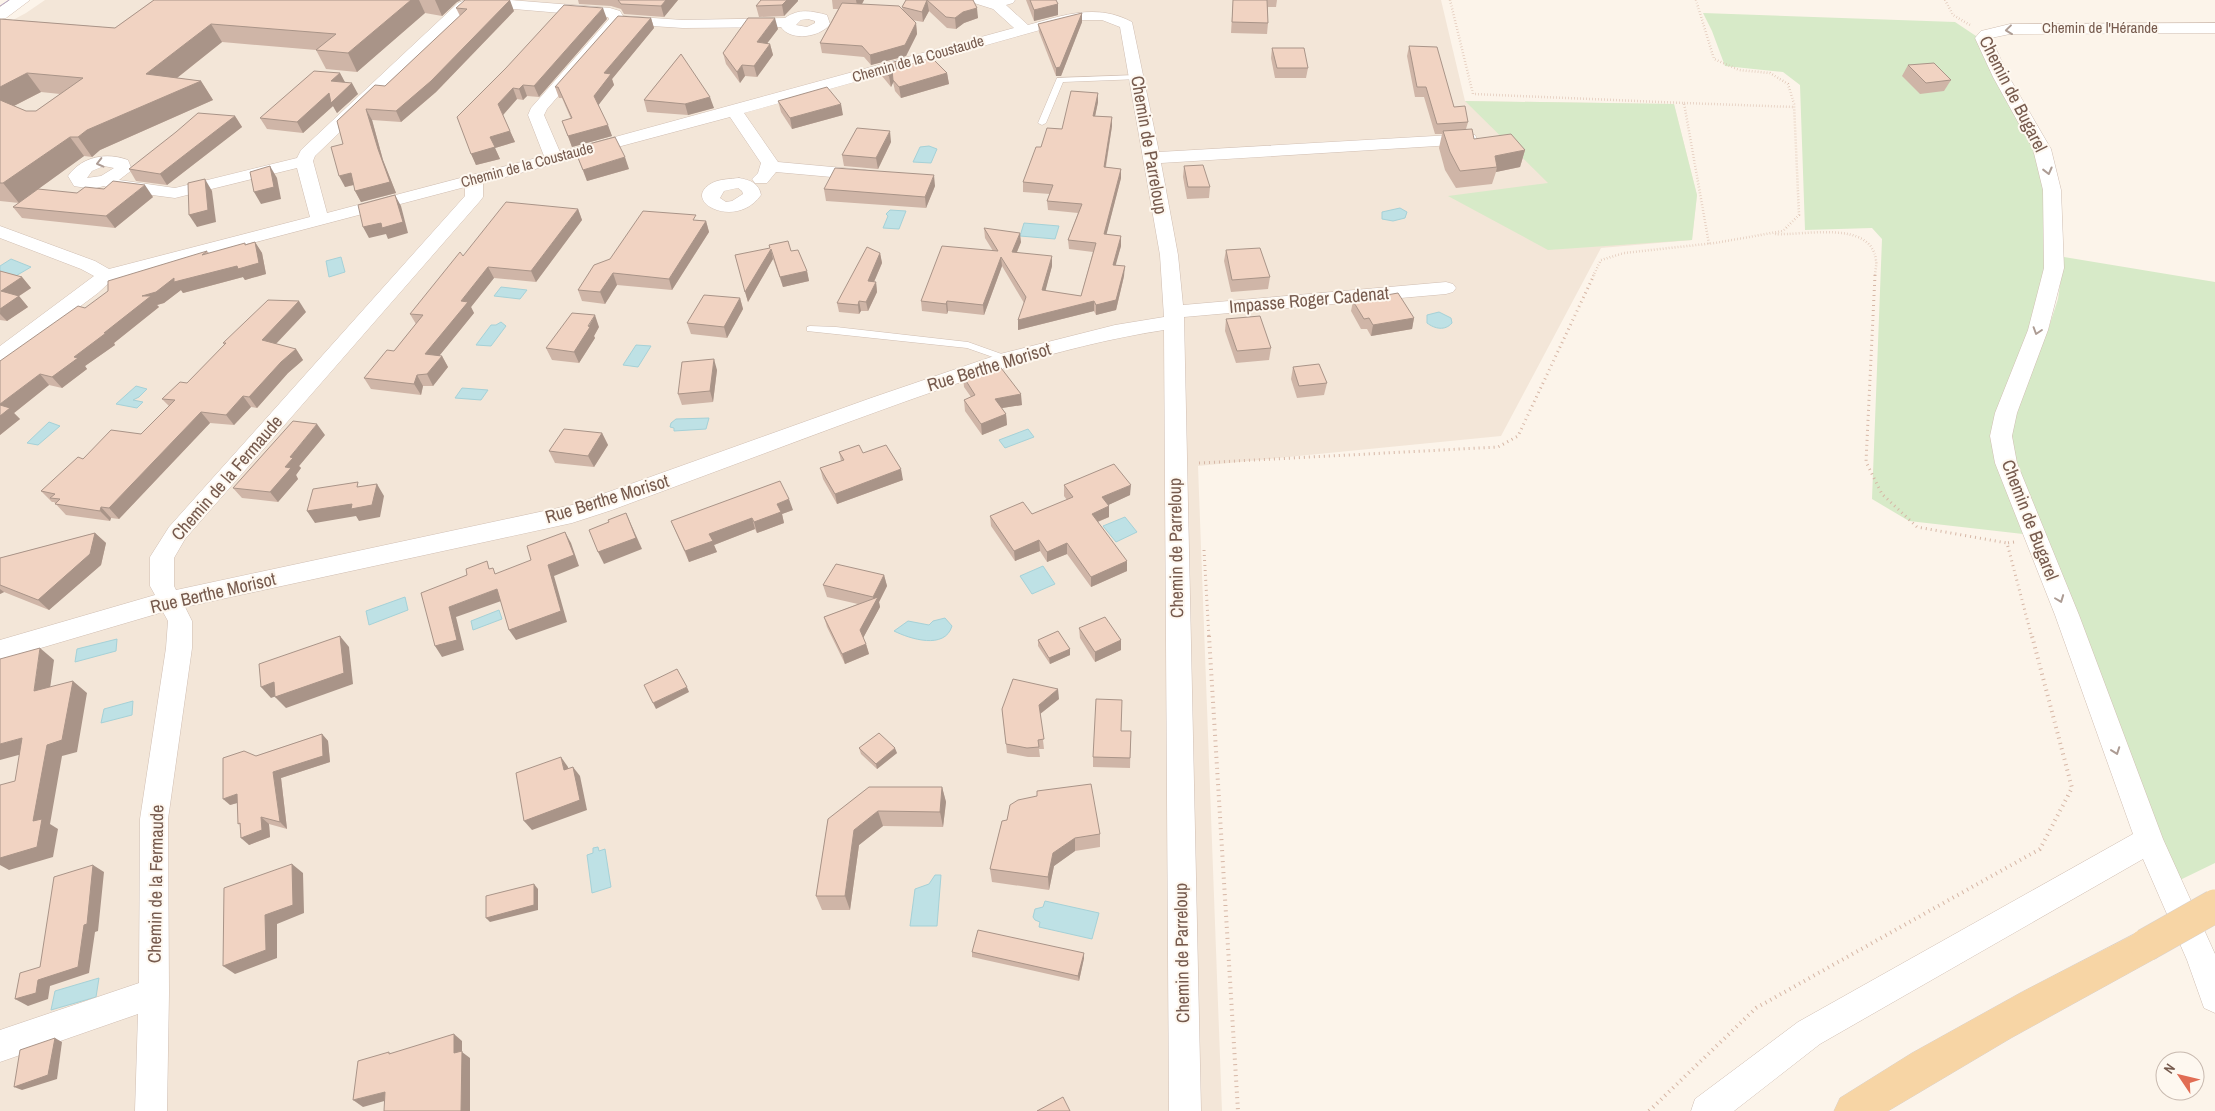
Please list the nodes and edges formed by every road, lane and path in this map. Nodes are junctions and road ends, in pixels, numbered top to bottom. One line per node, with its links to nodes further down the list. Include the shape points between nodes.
1 (22, 0): 8 (main road)
2 (979, 0): 7 (street, via 986,4)
3 (1450, 0): 16 (path, via 1473,94)
4 (1696, 0): 17 (path, via 1714,59 1739,70 1770,73 1788,84)
5 (1945, 0): 14 (path, Chemin de Bugarel, via 1953,14)
6 (467, 1): 10 (street, via 610,12); 23 (street, via 307,154)
7 (1003, 2): 13 (street, via 999,7)
8 (0, 14)
9 (1121, 14): 13 (street, Chemin de la Coustaude, via 1082,16); 15 (street, Chemin de Parreloup, via 1127,24)
10 (617, 20): 11 (street, via 690,24); 21 (street, via 539,108 536,115)
11 (789, 22)
12 (2215, 28): 14 (street, Chemin de l'Hérande, one-way to 14, via 2010,29)
13 (1025, 30): 18 (street, Chemin de la Coustaude)
14 (1986, 34): 40 (street, Chemin de Bugarel, one-way to 40, via 1983,38 2001,77 2042,149 2052,190 2054,268 2038,330 2006,413 2001,436 2006,463)
15 (1136, 77): 19 (lane, via 1060,80); 22 (street, Chemin de Parreloup)
16 (1684, 103): 17 (path); 32 (path)
17 (1794, 107): 31 (path, via 1799,214 1783,231)
18 (734, 111): 21 (street, Chemin de la Coustaude); 24 (street)
19 (1042, 123)
20 (1469, 139): 22 (street)
21 (554, 158): 26 (street, Chemin de la Coustaude)
22 (1151, 158): 35 (street, Chemin de Parreloup, via 1169,255)
23 (304, 161): 27 (street, via 175,193 114,185); 29 (street)
24 (769, 166): 25 (street); 28 (street, via 766,175)
25 (878, 176)
26 (474, 179): 29 (street, Chemin de la Coustaude); 43 (street, Chemin de la Fermaude, via 474,197 177,533 162,556 162,586)
27 (107, 180)
28 (750, 187)
29 (320, 221): 33 (street, Chemin de la Coustaude)
30 (0, 232): 33 (street, via 88,265)
31 (1772, 233): 32 (path); 42 (path, via 1785,236 1844,233 1863,239 1876,259 1866,462 1882,494 1918,528)
32 (1709, 244): 39 (path, via 1624,253 1601,260 1518,436 1498,447 1198,463)
33 (106, 275): 37 (street)
34 (1446, 288): 35 (street, Impasse Roger Cadenat)
35 (1174, 317): 38 (street, Rue Berthe Morisot); 51 (street, Chemin de Parreloup)
36 (810, 329): 38 (lane, via 968,345)
37 (4, 350)
38 (1007, 359): 43 (street, Rue Berthe Morisot, via 588,509)
39 (1199, 473)
40 (2037, 539): 42 (path); 45 (street, Chemin de Bugarel, one-way to 45)
41 (1203, 542): 52 (path)
42 (2007, 543): 53 (path, via 2072,788 2040,849 1756,1008)
43 (169, 601): 44 (street, Rue Berthe Morisot); 48 (street, Chemin de la Fermaude, via 180,621 179,648 154,819)
44 (0, 650)
45 (2149, 840): 47 (street, Chemin de Bugarel); 54 (street, via 1809,1033)
46 (2215, 906): 55 (main road, bridge, via 1914,1072)
47 (2214, 991)
48 (154, 993): 49 (street); 50 (street, Chemin de la Fermaude)
49 (0, 1046)
50 (151, 1111)
51 (1185, 1111)
52 (1238, 1111)
53 (1649, 1111)
54 (1707, 1111)
55 (1854, 1111)

